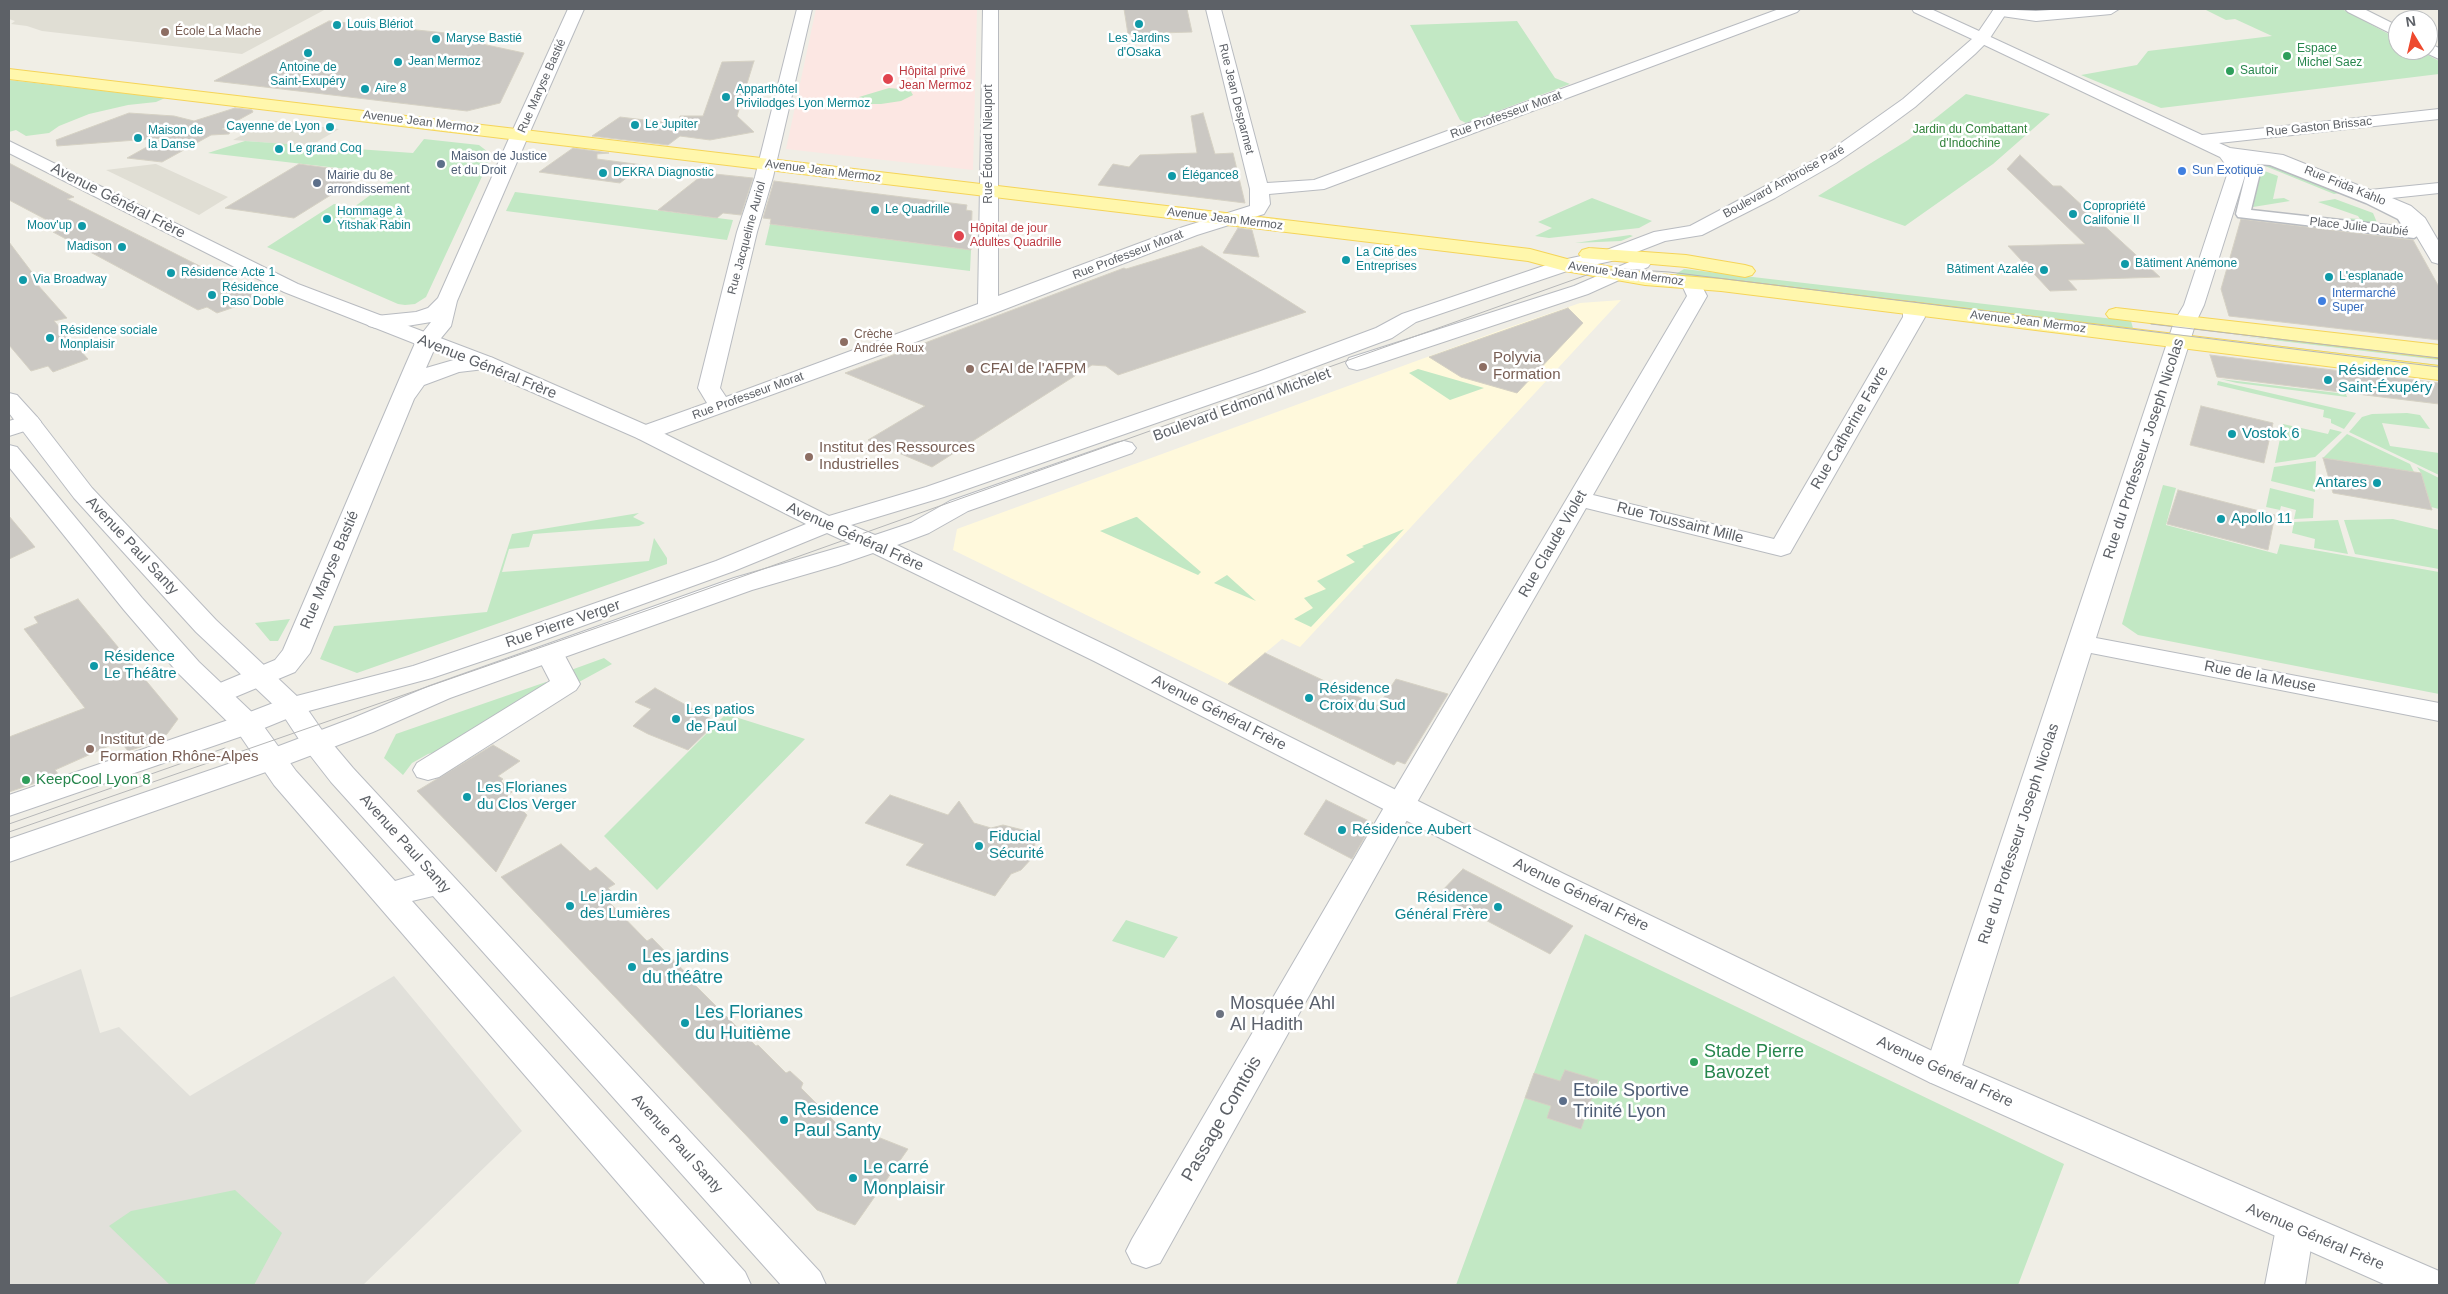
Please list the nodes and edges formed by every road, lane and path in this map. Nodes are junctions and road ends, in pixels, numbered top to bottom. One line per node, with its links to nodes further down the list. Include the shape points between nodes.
1 (576, 9): 15 (street, Rue Maryse Bastié)
2 (804, 9): 19 (street, Rue Jacqueline Auriol)
3 (990, 9): 20 (street, Rue Édouard Nieuport)
4 (1213, 9): 22 (street, Rue Jean Desparmet)
5 (1792, 9): 22 (street, Rue Professeur Morat, via 1317,185)
6 (1919, 9): 11 (street)
7 (2111, 9): 9 (street, via 2036,16)
8 (2353, 9): 10 (street)
9 (2001, 10): 11 (street, Boulevard Ambroise Paré)
10 (2388, 27)
11 (1982, 38): 16 (street); 26 (street, Boulevard Ambroise Paré, via 1909,103 1835,156)
12 (9, 68): 15 (main road, Avenue Jean Mermoz)
13 (9, 74): 15 (main road, Avenue Jean Mermoz)
14 (2439, 114): 16 (street, Rue Gaston Brissac)
15 (521, 132): 19 (main road, Avenue Jean Mermoz); 32 (street, Rue Maryse Bastié)
16 (2200, 139): 18 (street)
17 (9, 146): 35 (street, Avenue Général Frère, via 291,288)
18 (2226, 153): 23 (street, Rue Frida Kahlo, via 2277,159); 36 (street, Rue du Professeur Joseph Nicolas, via 2238,169 2194,305)
19 (767, 162): 20 (main road, Avenue Jean Mermoz); 43 (street, Rue Jacqueline Auriol, via 709,388)
20 (988, 188): 25 (main road, Avenue Jean Mermoz); 33 (street, Rue Édouard Nieuport)
21 (2439, 188): 23 (street)
22 (1259, 189): 25 (street, via 1261,204 1257,210)
23 (2371, 196): 28 (street, Rue Frida Kahlo, via 2413,216)
24 (2243, 214): 24 (street, Place Julie Daubié, via 2399,231 2414,233 2403,216 2391,209 2272,161 2249,159 2253,173)
25 (1238, 217): 29 (main road, Avenue Jean Mermoz, via 1530,255); 30 (main road, Avenue Jean Mermoz, via 1539,250); 33 (street, Rue Professeur Morat, via 1190,231)
26 (1695, 231): 27 (street, Boulevard Ambroise Paré, via 1694,239); 30 (street, Boulevard Ambroise Paré, via 1661,236)
27 (1652, 258): 30 (street); 36 (main road, Avenue Jean Mermoz)
28 (2439, 258)
29 (1565, 265): 30 (main road, Avenue Jean Mermoz); 48 (street, Boulevard Edmond Michelet, via 1410,318 1384,333 1118,430)
30 (1612, 265): 31 (main road, Avenue Jean Mermoz); 49 (street, Boulevard Edmond Michelet, via 1581,290 1422,344 1401,348 959,506 920,528)
31 (1691, 283): 34 (main road, Avenue Jean Mermoz); 47 (street, Rue Claude Violet, via 1697,296)
32 (447, 301): 35 (street, via 435,312 420,318); 37 (street, Rue Maryse Bastié, via 440,326)
33 (988, 308): 43 (street, Rue Professeur Morat)
34 (1913, 308): 36 (main road, Avenue Jean Mermoz); 50 (street, Rue Catherine Favre, via 1914,316)
35 (376, 322): 37 (street, Avenue Général Frère)
36 (2182, 331): 38 (main road, Avenue Jean Mermoz); 40 (main road, Avenue Jean Mermoz); 51 (street, Rue du Professeur Joseph Nicolas)
37 (427, 341): 39 (street, Avenue Général Frère); 42 (street, Rue Maryse Bastié)
38 (2439, 352)
39 (485, 364): 42 (street, Rue Maryse Bastié, via 457,366 416,380); 45 (street, Avenue Général Frère)
40 (2439, 373)
41 (9, 400): 44 (street, Avenue Paul Santy)
42 (400, 404): 53 (street, Rue Maryse Bastié, via 296,653 284,666)
43 (722, 406): 45 (street, Rue Professeur Morat)
44 (19, 425): 53 (street, Avenue Paul Santy, via 206,626)
45 (645, 433): 48 (street, Avenue Général Frère)
46 (9, 452): 54 (street, via 133,604 189,668)
47 (1580, 499): 50 (street, Rue Toussaint Mille); 61 (street, Rue Claude Violet)
48 (829, 524): 49 (street, Avenue Général Frère); 55 (street, Rue Pierre Verger, via 726,566 518,640 422,672)
49 (873, 545): 52 (street, Rue Pierre Verger, via 743,584); 61 (street, Avenue Général Frère, via 1104,655)
50 (1781, 548)
51 (2081, 643): 56 (street, Rue de la Meuse); 66 (street, Rue du Professeur Joseph Nicolas)
52 (550, 654): 58 (street, Rue Pierre Verger, via 440,692); 60 (street, Rue Pierre Verger, via 566,684)
53 (260, 678): 54 (street, Rue Maryse Bastié); 55 (street, Avenue Paul Santy)
54 (218, 694): 57 (street)
55 (290, 706): 57 (street, Rue Pierre Verger); 58 (street, Avenue Paul Santy)
56 (2439, 712)
57 (247, 724): 59 (street); 62 (street, Rue Pierre Verger)
58 (316, 743): 59 (street, Rue Pierre Verger); 64 (street, Avenue Paul Santy)
59 (273, 759): 63 (street, Rue Pierre Verger); 65 (street, via 284,778)
60 (428, 770)
61 (1401, 804): 66 (street, Avenue Général Frère); 68 (street, Passage Comtois)
62 (9, 806)
63 (9, 851)
64 (440, 883): 65 (street, via 409,888); 70 (street, Avenue Paul Santy)
65 (390, 898): 69 (street)
66 (1942, 1072): 67 (street, Avenue Général Frère)
67 (2295, 1228): 71 (street); 72 (street, Avenue Général Frère)
68 (1146, 1251)
69 (731, 1285)
70 (806, 1285)
71 (2285, 1285)
72 (2428, 1285)

